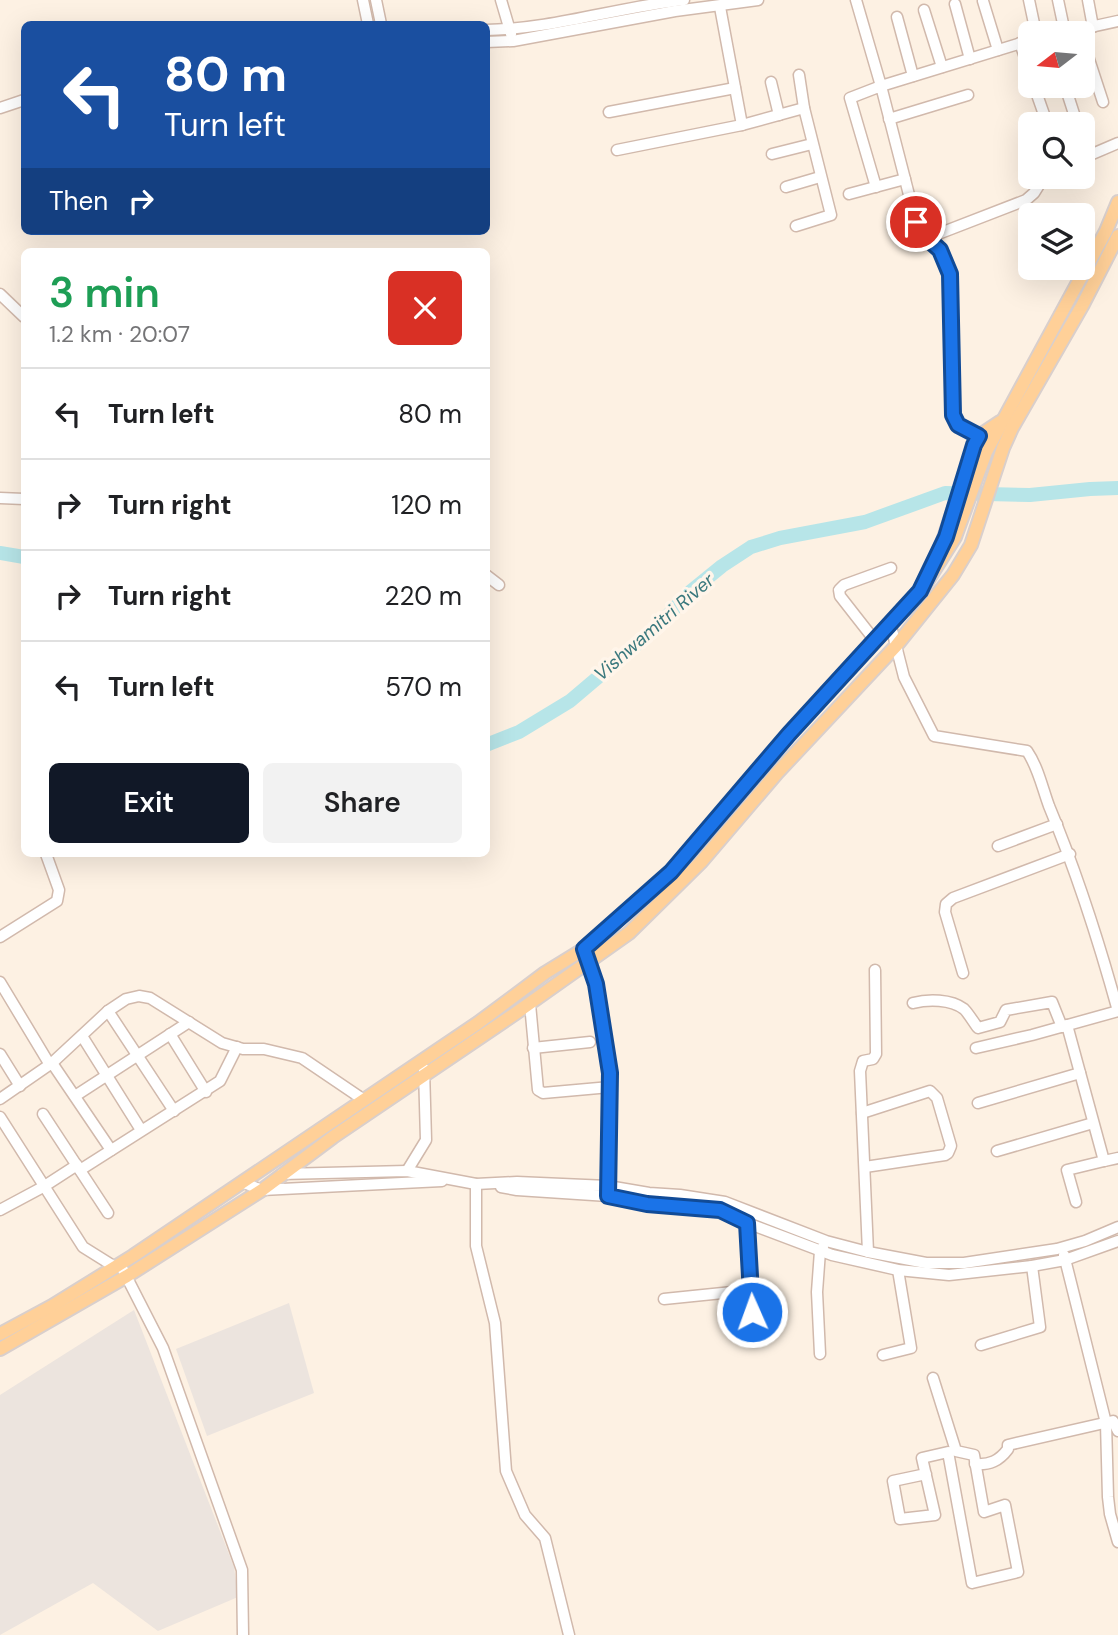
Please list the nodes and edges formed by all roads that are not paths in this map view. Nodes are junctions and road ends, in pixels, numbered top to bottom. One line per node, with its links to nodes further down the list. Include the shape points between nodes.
1 (363, 0): 16 (street)
2 (376, 0): 17 (street)
3 (501, 0): 24 (street)
4 (684, 0): 24 (street)
5 (758, 0): 13 (street)
6 (856, 0): 35 (street)
7 (1029, 0): 18 (street)
8 (1058, 0): 19 (street)
9 (1088, 0): 20 (street)
10 (983, 1): 28 (street)
11 (705, 4): 13 (street); 25 (street)
12 (955, 4): 29 (street)
13 (720, 7): 36 (street)
14 (925, 10): 30 (street)
15 (897, 17): 32 (street)
16 (367, 21)
17 (380, 21)
18 (1033, 21)
19 (1062, 21)
20 (1092, 21)
21 (1118, 21): 22 (street)
22 (1096, 26)
23 (490, 30): 24 (street)
24 (509, 30): 25 (street)
25 (513, 41): 26 (street)
26 (490, 42)
27 (1018, 44): 28 (street)
28 (998, 50): 29 (street)
29 (970, 59): 30 (street)
30 (942, 67): 32 (street)
31 (799, 75): 41 (street)
32 (913, 76): 35 (street)
33 (1096, 81): 39 (street)
34 (771, 82): 43 (street)
35 (881, 86): 44 (street); 54 (street, via 850,98)
36 (735, 88): 42 (street); 45 (street)
37 (968, 95): 44 (street)
38 (21, 101): 40 (street)
39 (1103, 102)
40 (0, 108)
41 (804, 108): 43 (street); 47 (street)
42 (609, 112)
43 (779, 115): 45 (street)
44 (889, 119): 52 (street)
45 (742, 125): 48 (street)
46 (1118, 143): 49 (street)
47 (812, 144): 50 (street); 51 (street)
48 (617, 150)
49 (1095, 153)
50 (772, 154)
51 (820, 177): 53 (street); 58 (street, via 831,215)
52 (905, 178): 54 (street); 59 (street)
53 (786, 187)
54 (876, 187): 56 (street)
55 (1036, 189): 59 (street, via 1026,200)
56 (849, 194)
57 (1118, 202): 63 (main road)
58 (796, 226)
59 (924, 236): 64 (street, via 940,250 950,274 953,415)
60 (1118, 236): 73 (main road, via 1003,447 971,545)
61 (0, 294): 62 (street)
62 (21, 312)
63 (1004, 419): 64 (main road); 67 (main road)
64 (977, 441): 67 (main road)
65 (0, 498): 66 (street)
66 (21, 499)
67 (952, 534): 71 (main road, via 920,591)
68 (891, 568): 72 (street, via 839,590)
69 (490, 578): 70 (street)
70 (499, 585)
71 (891, 626): 72 (main road); 73 (street)
72 (876, 642): 79 (main road, via 789,734 671,872)
73 (896, 646): 74 (street, via 904,677 934,736 1027,751); 80 (main road, via 701,862 629,933)
74 (1057, 824): 75 (street); 76 (street)
75 (998, 846)
76 (1070, 855): 82 (street, via 946,904); 87 (street)
77 (47, 857): 78 (street, via 59,890 57,901)
78 (0, 937)
79 (584, 949): 80 (street); 98 (main road)
80 (588, 962): 85 (main road); 104 (street, via 604,1025)
81 (875, 970): 111 (street, via 876,1054 861,1063)
82 (963, 973)
83 (0, 982): 99 (street)
84 (913, 1003): 89 (street, via 949,1003 964,1009 978,1028 1000,1023 1006,1010 1052,1002)
85 (530, 1004): 94 (street); 101 (main road)
86 (108, 1011): 88 (street, via 139,996); 91 (street); 97 (street)
87 (1118, 1011): 89 (street)
88 (189, 1023): 90 (street); 93 (street)
89 (1064, 1026): 95 (street); 100 (street)
90 (170, 1034): 97 (street); 105 (street)
91 (82, 1035): 99 (street); 102 (street)
92 (590, 1042): 94 (street)
93 (237, 1047): 105 (street, via 220,1081); 108 (street, via 302,1058)
94 (533, 1048): 104 (street, via 540,1092)
95 (976, 1048)
96 (0, 1054): 103 (street)
97 (137, 1055): 102 (street); 110 (street)
98 (423, 1060): 101 (street); 108 (main road)
99 (51, 1064): 103 (street); 106 (street)
100 (1080, 1073): 109 (street); 114 (street)
101 (425, 1074): 122 (street, via 426,1140); 123 (main road)
102 (106, 1075): 106 (street); 115 (street)
103 (20, 1086): 107 (street)
104 (610, 1087): 129 (street)
105 (206, 1092): 110 (street)
106 (75, 1096): 116 (street)
107 (0, 1099)
108 (364, 1100): 125 (main road)
109 (978, 1103)
110 (174, 1111): 115 (street)
111 (862, 1113): 120 (street); 120 (street, via 930,1091 937,1098 951,1146 945,1155)
112 (43, 1114): 121 (street)
113 (0, 1117): 127 (street)
114 (1093, 1123): 117 (street); 119 (street)
115 (141, 1130): 116 (street)
116 (111, 1150): 121 (street)
117 (997, 1151)
118 (1118, 1158): 119 (street)
119 (1104, 1161): 130 (street, via 1067,1171)
120 (865, 1167): 139 (street)
121 (78, 1168): 127 (street); 132 (street)
122 (407, 1171): 123 (street); 124 (street)
123 (282, 1174): 128 (main road)
124 (457, 1181): 126 (street); 128 (street)
125 (244, 1183): 128 (street); 141 (main road)
126 (476, 1184): 129 (street, via 517,1191); 161 (street, via 476,1246 495,1323 506,1471 525,1515 545,1538)
127 (43, 1187): 131 (street); 141 (street, via 83,1247)
128 (262, 1190): 144 (main road)
129 (608, 1191): 133 (street, via 647,1204 720,1210); 135 (street, via 725,1202)
130 (1076, 1202)
131 (0, 1210)
132 (108, 1213)
133 (747, 1223): 138 (street); 145 (street)
134 (1118, 1227): 137 (street)
135 (827, 1241): 138 (street); 139 (street)
136 (1118, 1241): 140 (street)
137 (1063, 1247): 139 (street, via 952,1264); 140 (street)
138 (821, 1251): 143 (street); 151 (street, via 817,1292)
139 (868, 1252)
140 (1065, 1260): 142 (street); 154 (street)
141 (117, 1265): 144 (street); 148 (main road)
142 (1032, 1266): 143 (street, via 958,1275); 149 (street, via 1040,1326)
143 (898, 1270): 152 (street, via 911,1348)
144 (127, 1276): 150 (main road); 160 (street, via 163,1348 242,1570)
145 (752, 1290): 146 (street); 147 (street)
146 (664, 1299)
147 (752, 1312)
148 (0, 1334)
149 (981, 1345)
150 (0, 1349)
151 (820, 1354)
152 (883, 1355)
153 (933, 1378): 156 (street)
154 (1106, 1423): 155 (street, via 1113,1422); 157 (street, via 1008,1444 1003,1456 988,1465); 159 (street, via 1108,1497)
155 (1118, 1431)
156 (952, 1452): 157 (street, via 974,1455); 157 (street, via 972,1583 1018,1572 1004,1505 984,1512); 158 (street, via 922,1458)
157 (975, 1464)
158 (926, 1474): 158 (street, via 935,1515 900,1519 893,1481)
159 (1118, 1542)
160 (243, 1635)
161 (569, 1635)

